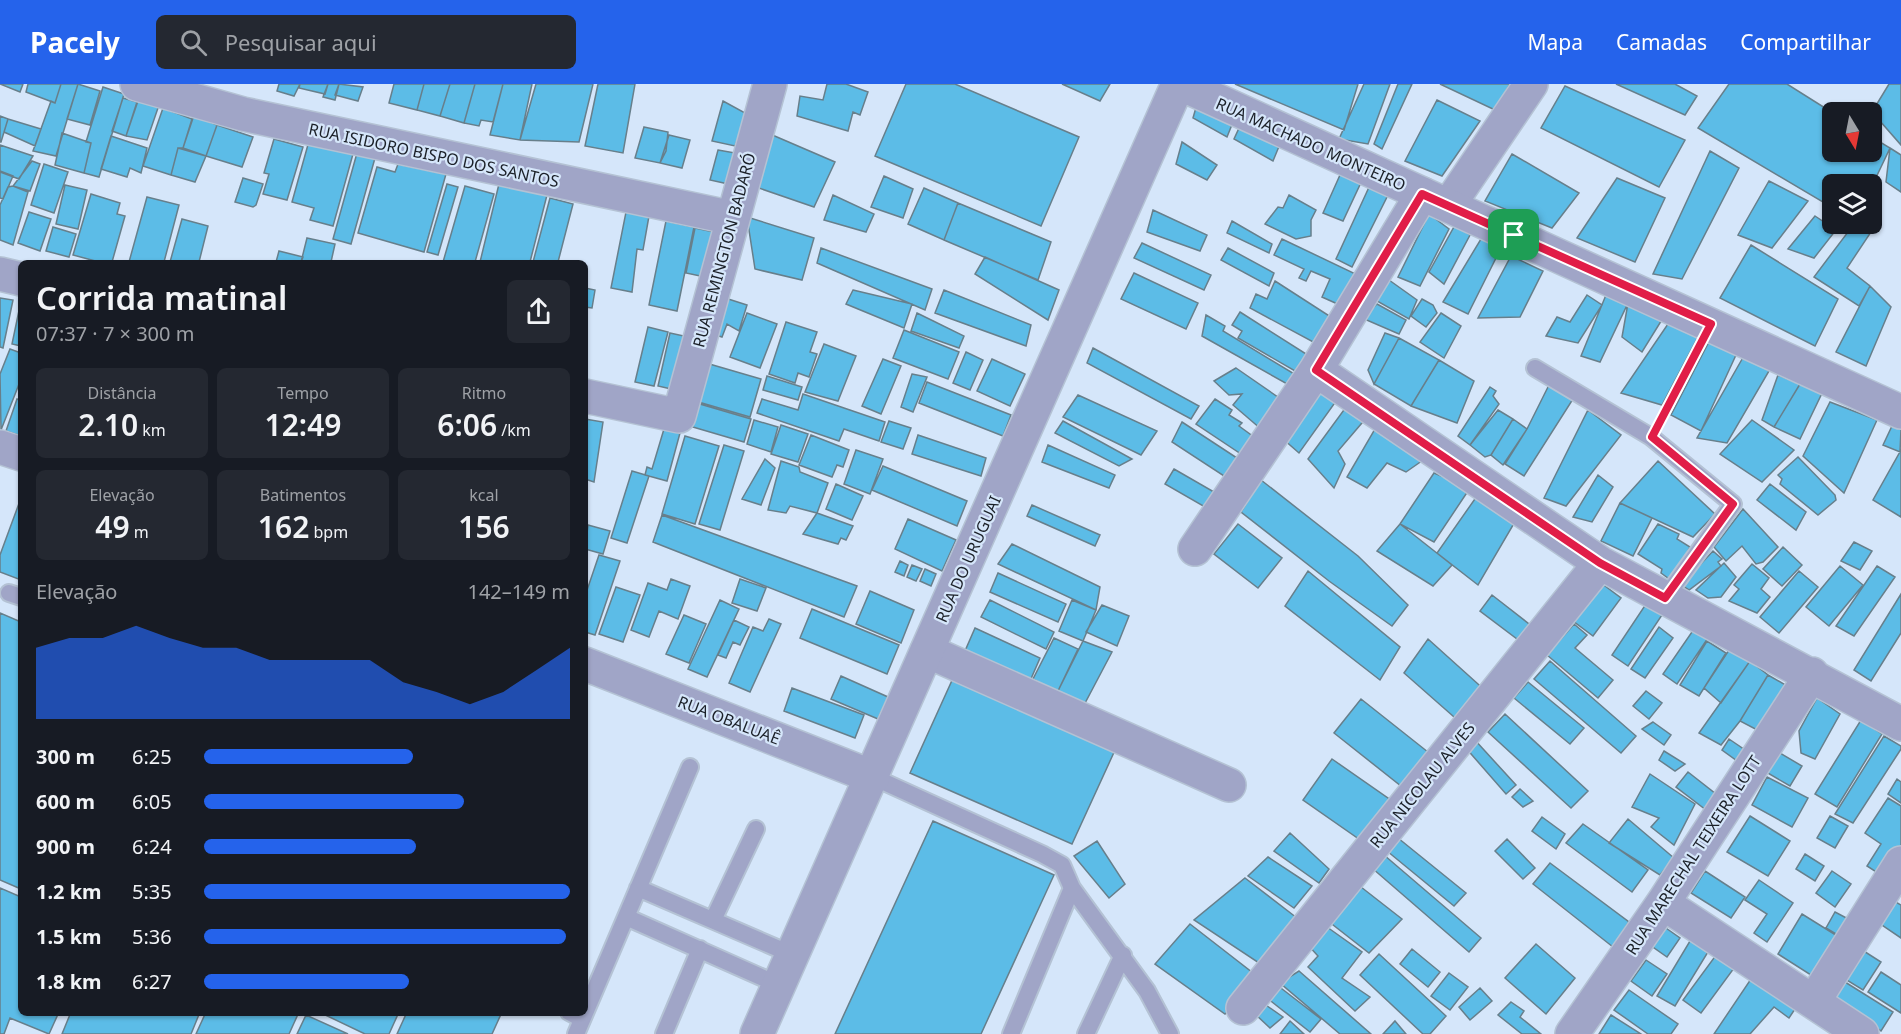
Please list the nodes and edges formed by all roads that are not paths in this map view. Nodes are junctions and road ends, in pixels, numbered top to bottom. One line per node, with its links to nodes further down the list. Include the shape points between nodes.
1 (137, 84): 6 (street, RUA ISIDORO BISPO DOS SANTOS, via 264,119)
2 (770, 84): 6 (street, RUA REMINGTON BADARÓ)
3 (1179, 84): 5 (street, RUA MACHADO MONTEIRO); 18 (street, RUA DO URUGUAI)
4 (1531, 84): 5 (street)
5 (1435, 200): 10 (street); 12 (street, RUA MACHADO MONTEIRO)
6 (732, 218): 11 (street, RUA REMINGTON BADARÓ, via 679,416)
7 (0, 274): 8 (street)
8 (18, 278)
9 (1535, 368): 17 (lane, via 1652,437 1733,504)
10 (1316, 370): 15 (street); 16 (street)
11 (588, 397)
12 (1901, 412)
13 (0, 447): 14 (street)
14 (18, 453)
15 (1195, 549)
16 (1600, 563): 17 (street); 38 (street, RUA NICOLAU ALVES)
17 (1665, 598): 20 (street)
18 (927, 651): 23 (street, RUA DO URUGUAI); 24 (street)
19 (588, 665): 23 (street, RUA OBALUAÊ)
20 (1812, 674): 21 (street); 29 (street, RUA MARECHAL TEIXEIRA LOTT)
21 (1901, 724)
22 (690, 766): 27 (lane)
23 (873, 777): 28 (lane, via 1062,865); 33 (street, RUA DO URUGUAI)
24 (1229, 785)
25 (756, 830): 31 (lane)
26 (1901, 863): 37 (street)
27 (638, 888): 30 (lane); 31 (lane)
28 (1072, 888): 34 (lane); 42 (lane)
29 (1663, 903): 37 (street); 44 (street, RUA MARECHAL TEIXEIRA LOTT)
30 (626, 917): 32 (lane); 36 (lane)
31 (713, 920): 33 (lane)
32 (700, 949): 35 (lane); 40 (lane)
33 (793, 955): 35 (street, RUA DO URUGUAI)
34 (1123, 955): 39 (lane); 43 (lane)
35 (779, 985): 41 (street, RUA DO URUGUAI)
36 (588, 997)
37 (1815, 1001): 45 (street)
38 (1243, 1008)
39 (1165, 1030)
40 (664, 1034)
41 (757, 1034)
42 (1011, 1034)
43 (1086, 1034)
44 (1572, 1034)
45 (1862, 1034)

